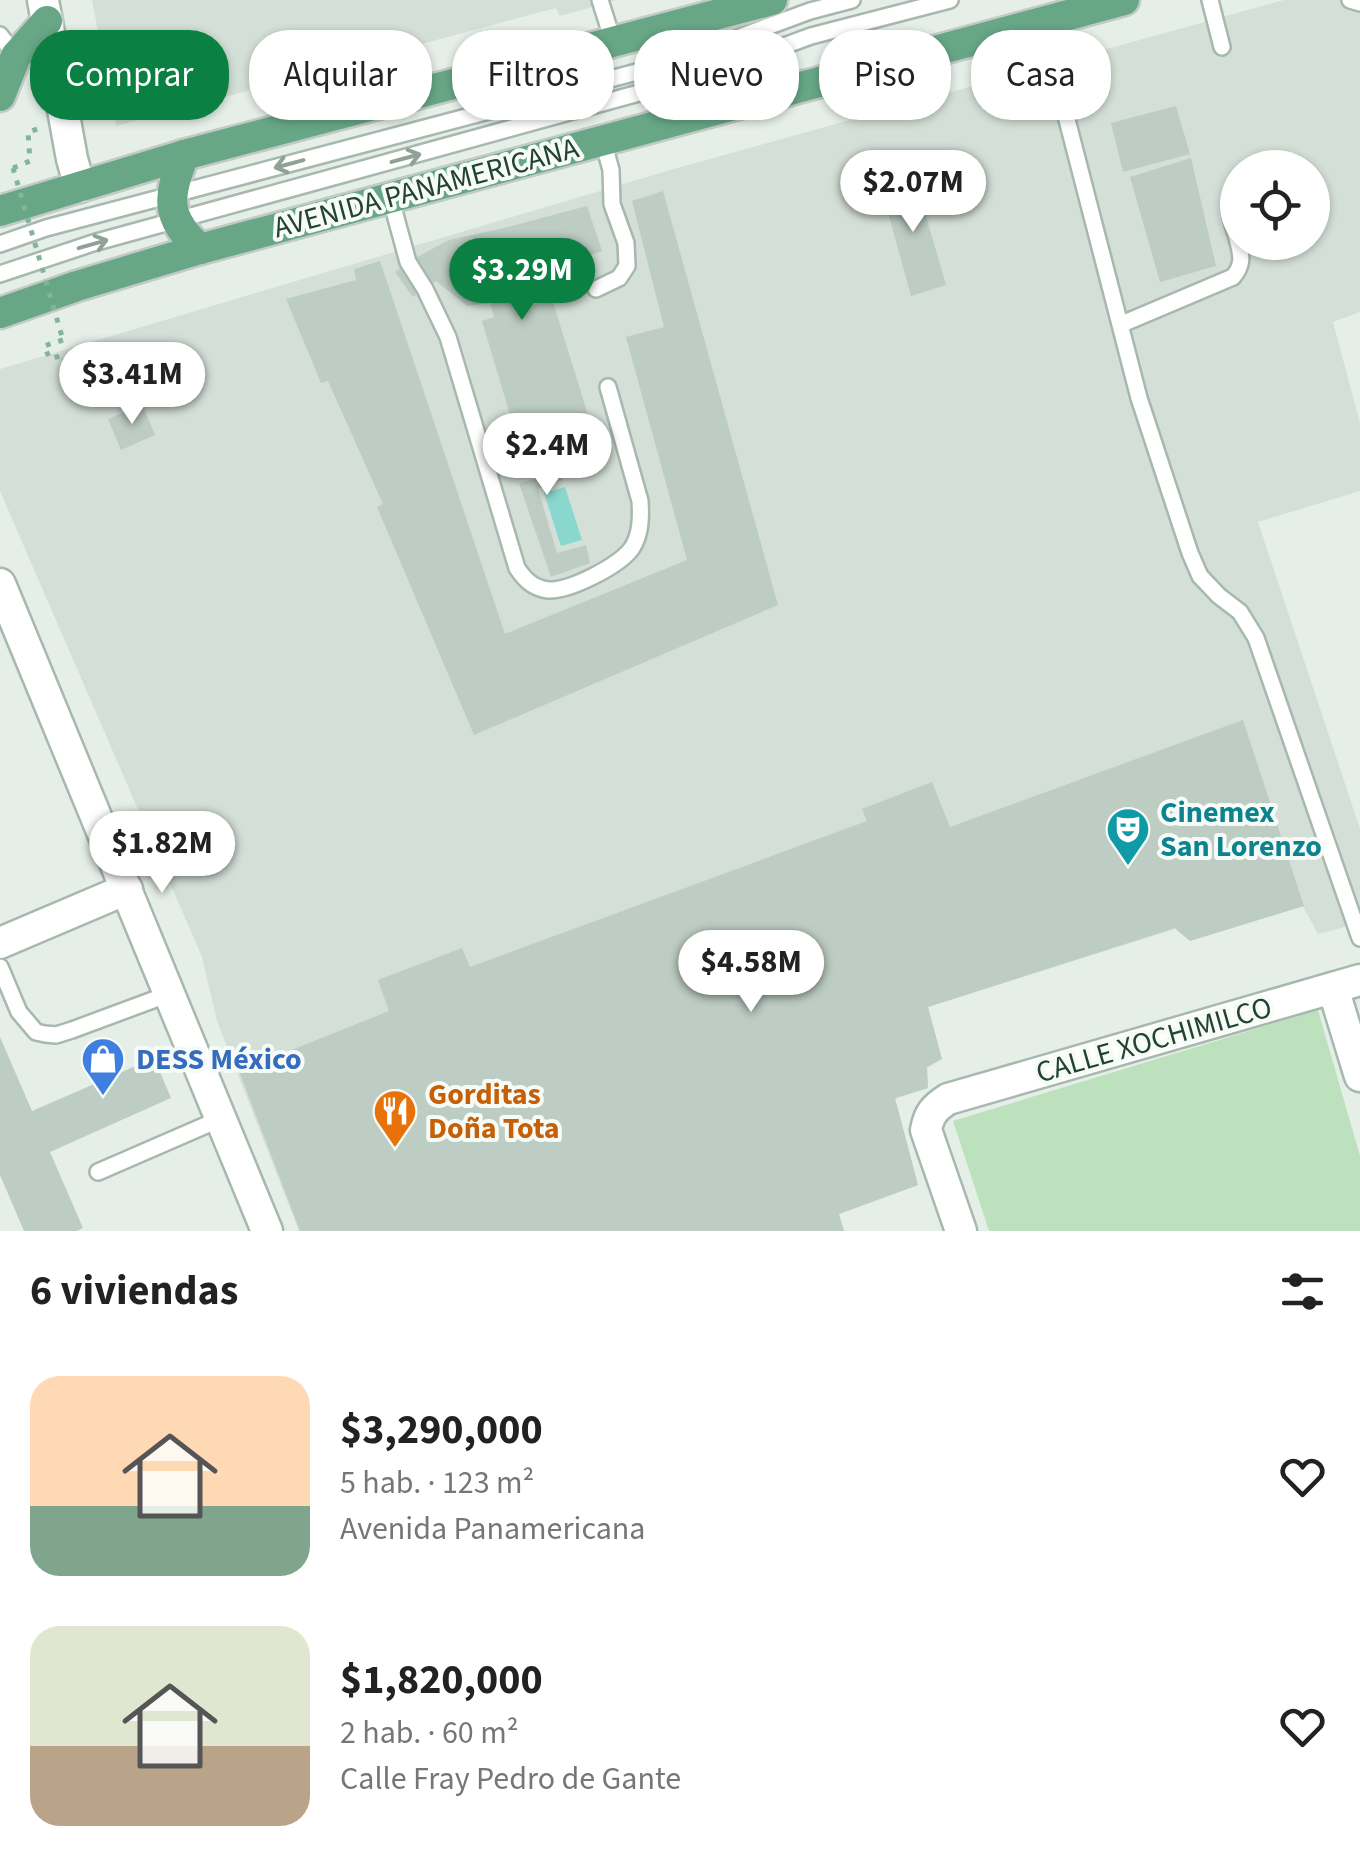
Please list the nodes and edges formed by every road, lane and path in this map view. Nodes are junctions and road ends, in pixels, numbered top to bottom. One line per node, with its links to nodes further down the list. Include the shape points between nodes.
1 (600, 0): 11 (lane)
2 (772, 0): 12 (main road)
3 (852, 0): 22 (lane, one-way to 22, via 667,64)
4 (950, 0): 22 (lane, one-way to 4, via 708,74 812,36)
5 (1124, 0): 10 (main road, AVENIDA PANAMERICANA)
6 (1210, 0): 14 (lane)
7 (1350, 0): 8 (lane)
8 (1360, 3)
9 (45, 11): 13 (main road); 20 (street)
10 (1042, 23): 18 (main road, AVENIDA PANAMERICANA); 30 (lane)
11 (609, 30)
12 (614, 42)
13 (8, 45): 16 (main road)
14 (1222, 47)
15 (452, 84): 19 (main road)
16 (0, 96)
17 (28, 132): 31 (path, bridge, via 30,160 14,168 63,340 44,346 50,359 63,355)
18 (604, 140): 21 (main road, AVENIDA PANAMERICANA); 28 (lane, via 626,266 619,278)
19 (184, 154): 20 (main road); 22 (main road)
20 (80, 187): 23 (main road)
21 (390, 196): 25 (main road, AVENIDA PANAMERICANA); 32 (lane, via 408,262 448,337 517,568 534,586 567,587 604,571 638,536 640,501)
22 (174, 208): 24 (lane, via 46,228); 25 (main road, via 184,234); 27 (lane, one-way to 22)
23 (0, 211)
24 (0, 244)
25 (200, 249): 29 (main road, AVENIDA PANAMERICANA)
26 (1241, 260): 30 (lane, via 1233,276)
27 (0, 274)
28 (596, 289)
29 (0, 313)
30 (1122, 324): 35 (lane, via 1190,552 1200,576 1240,612 1256,638)
31 (71, 382)
32 (608, 387)
33 (0, 584): 34 (street)
34 (126, 889): 36 (street); 39 (street)
35 (1360, 938)
36 (0, 943)
37 (0, 967): 39 (lane, via 19,1012 45,1034)
38 (1346, 984): 40 (street); 44 (street, CALLE XOCHIMILCO, via 948,1099 934,1108 926,1130)
39 (169, 994): 41 (street)
40 (1360, 1076)
41 (220, 1119): 42 (lane); 43 (street)
42 (98, 1172)
43 (267, 1231)
44 (961, 1231)

